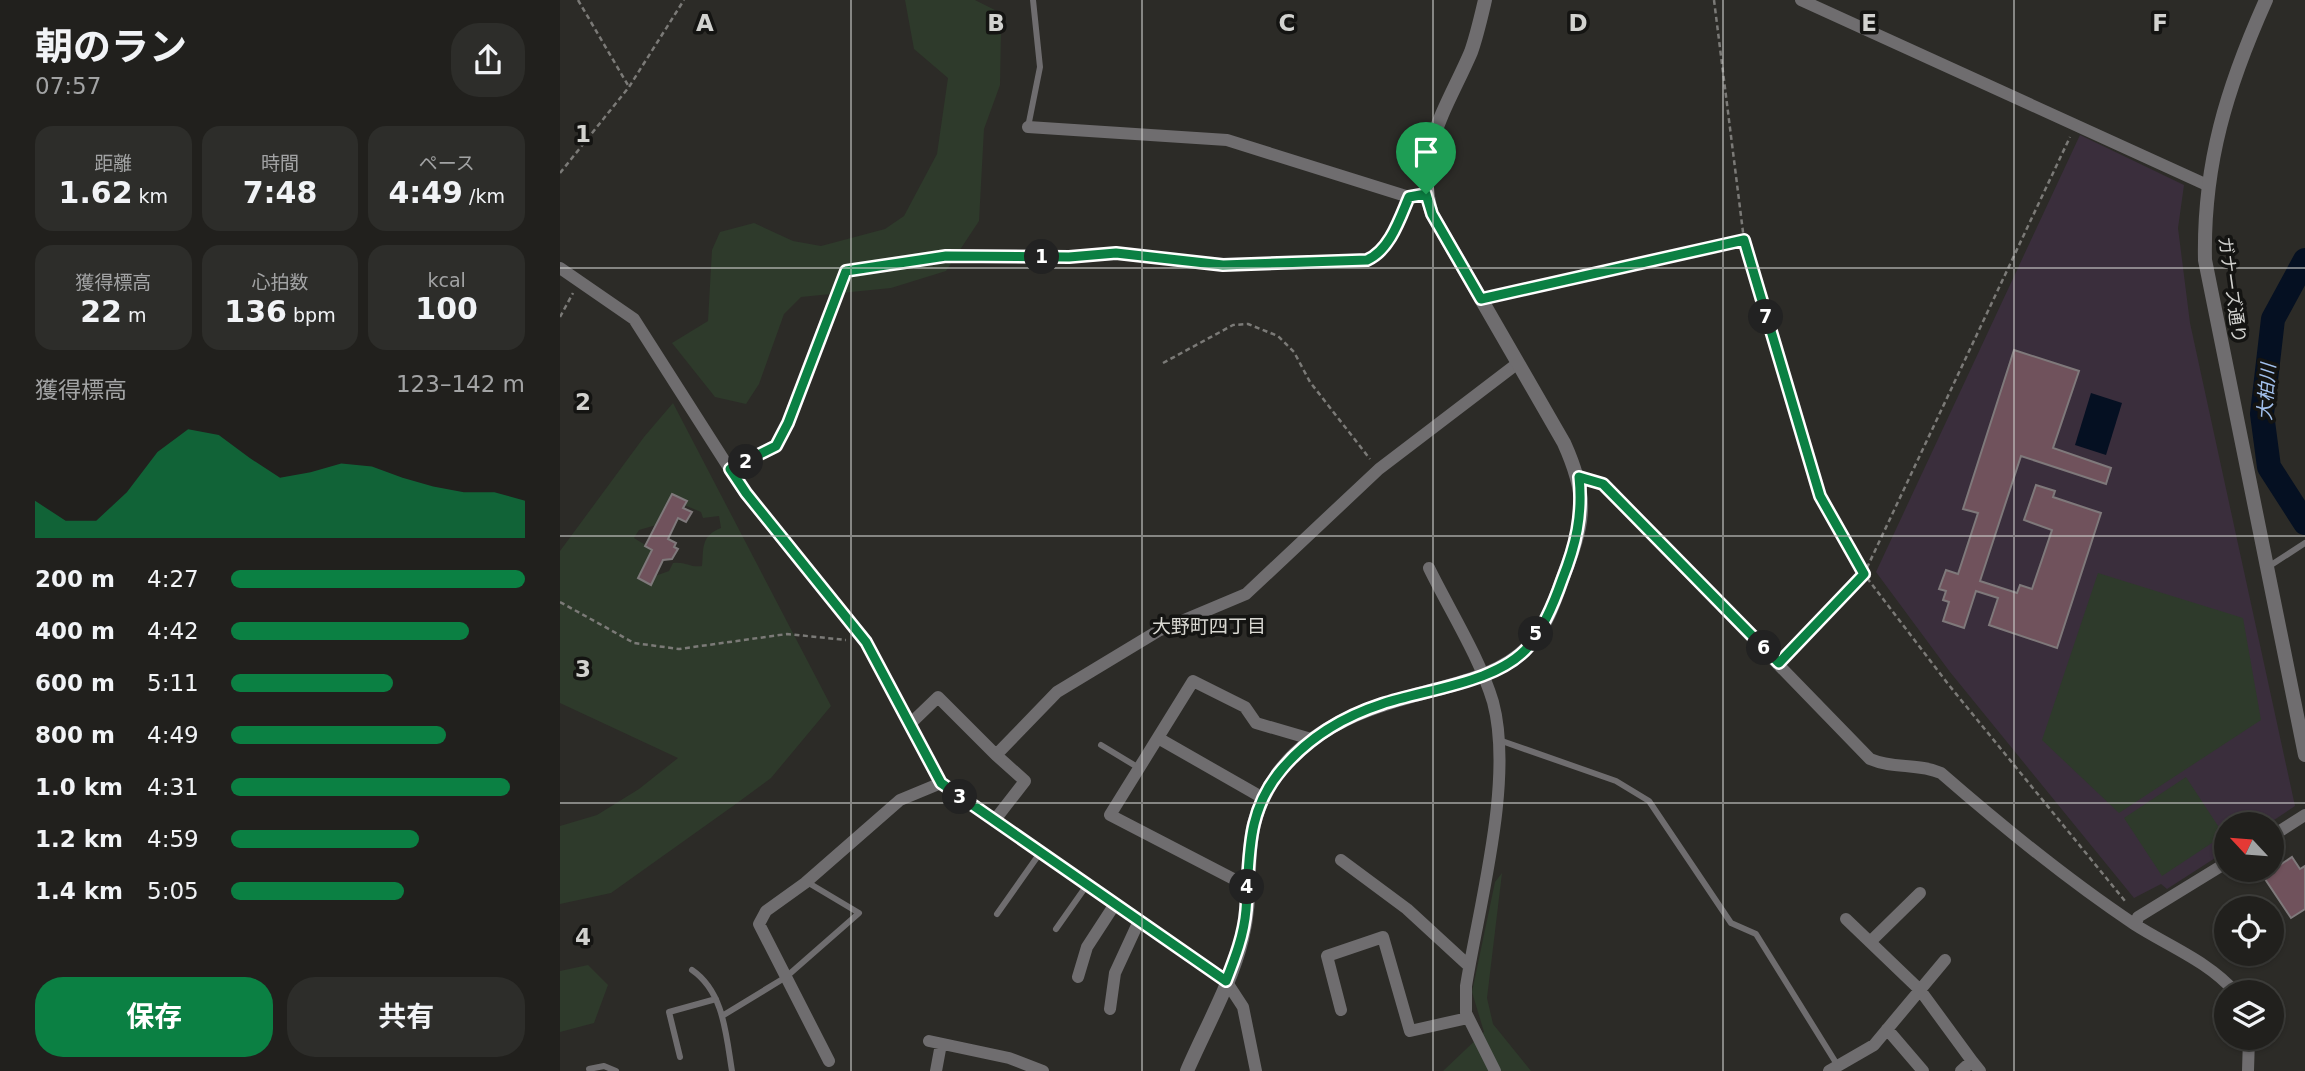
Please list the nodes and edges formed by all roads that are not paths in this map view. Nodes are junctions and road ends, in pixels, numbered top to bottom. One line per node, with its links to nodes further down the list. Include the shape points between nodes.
1 (1033, 0): 5 (lane, via 1040,67)
2 (1485, 0): 7 (street, via 1472,48 1429,148)
3 (1801, 0): 6 (street)
4 (2266, 0): 6 (street, ガナーズ通り, via 2227,92)
5 (1028, 127): 8 (street, via 1227,140)
6 (2207, 185): 15 (street, ガナーズ通り, via 2209,294)
7 (1426, 194): 8 (street); 11 (street, via 1432,214)
8 (1409, 197): 9 (lane, via 1388,240 1367,260 1223,265 1116,253 946,256)
9 (891, 263)
10 (560, 268): 17 (street, via 634,319 746,493 866,642)
11 (1518, 363): 12 (street); 22 (street, via 1380,470 1246,594 1158,631 1057,692)
12 (1579, 477): 16 (street, via 1582,506 1575,546 1545,622 1528,648); 41 (street, via 1603,484 1870,759 1888,767 1941,773 2032,852)
13 (2305, 543): 15 (lane)
14 (1429, 568): 16 (street)
15 (2266, 568): 23 (street, ガナーズ通り)
16 (1483, 675): 19 (street, via 1382,704 1340,720); 20 (street)
17 (910, 724): 22 (street, via 938,696); 25 (street)
18 (1158, 738): 19 (street, via 1193,681 1245,707 1256,723); 24 (street); 26 (street)
19 (1311, 739): 26 (street)
20 (1499, 740): 45 (street, via 1497,803); 64 (lane, via 1616,781 1649,801 1731,923 1756,934)
21 (1101, 745): 24 (lane)
22 (996, 755): 28 (street, via 1025,782)
23 (2305, 755)
24 (1139, 768): 35 (street, via 1110,815)
25 (941, 783): 28 (street); 33 (street, via 900,800)
26 (1262, 798): 35 (street, via 1247,857)
27 (2305, 816): 29 (street)
28 (994, 821): 30 (street)
29 (2284, 829)
30 (1040, 853): 34 (street); 38 (lane)
31 (1341, 860): 45 (street, via 1406,909)
32 (2214, 871): 41 (street)
33 (807, 881): 47 (street, via 766,911 759,924); 47 (lane, via 859,913)
34 (1087, 885): 37 (street); 42 (lane)
35 (1247, 886): 50 (street, via 1242,940)
36 (1920, 893): 43 (street)
37 (1115, 905): 40 (street); 48 (street, via 1087,947)
38 (998, 914)
39 (1846, 919): 43 (street)
40 (1139, 921): 50 (street); 53 (street, via 1115,973)
41 (2137, 921): 49 (street)
42 (1056, 929)
43 (1870, 942): 51 (street)
44 (1945, 960): 51 (street)
45 (1469, 966): 56 (street)
46 (692, 970): 52 (lane, via 705,979)
47 (786, 977): 55 (lane); 60 (street)
48 (1078, 977)
49 (2224, 980)
50 (1226, 981): 69 (street); 70 (street, via 1243,1007)
51 (1920, 990): 57 (street); 62 (street)
52 (716, 999): 55 (lane); 59 (lane, via 670,1012)
53 (1110, 1009)
54 (1341, 1010): 56 (street, via 1327,956 1382,937 1410,1031)
55 (722, 1016): 66 (lane)
56 (1468, 1018): 71 (street)
57 (1886, 1029): 64 (street, via 1874,1045); 72 (street)
58 (2249, 1050): 74 (street)
59 (680, 1057)
60 (828, 1061)
61 (1009, 1065): 67 (street, via 935,1042); 68 (street)
62 (1976, 1066): 73 (street)
63 (589, 1069): 65 (lane, via 604,1066)
64 (1836, 1070)
65 (616, 1071)
66 (732, 1071)
67 (936, 1071)
68 (1043, 1071)
69 (1187, 1071)
70 (1256, 1071)
71 (1494, 1071)
72 (1923, 1071)
73 (1961, 1071)
74 (2248, 1071)

